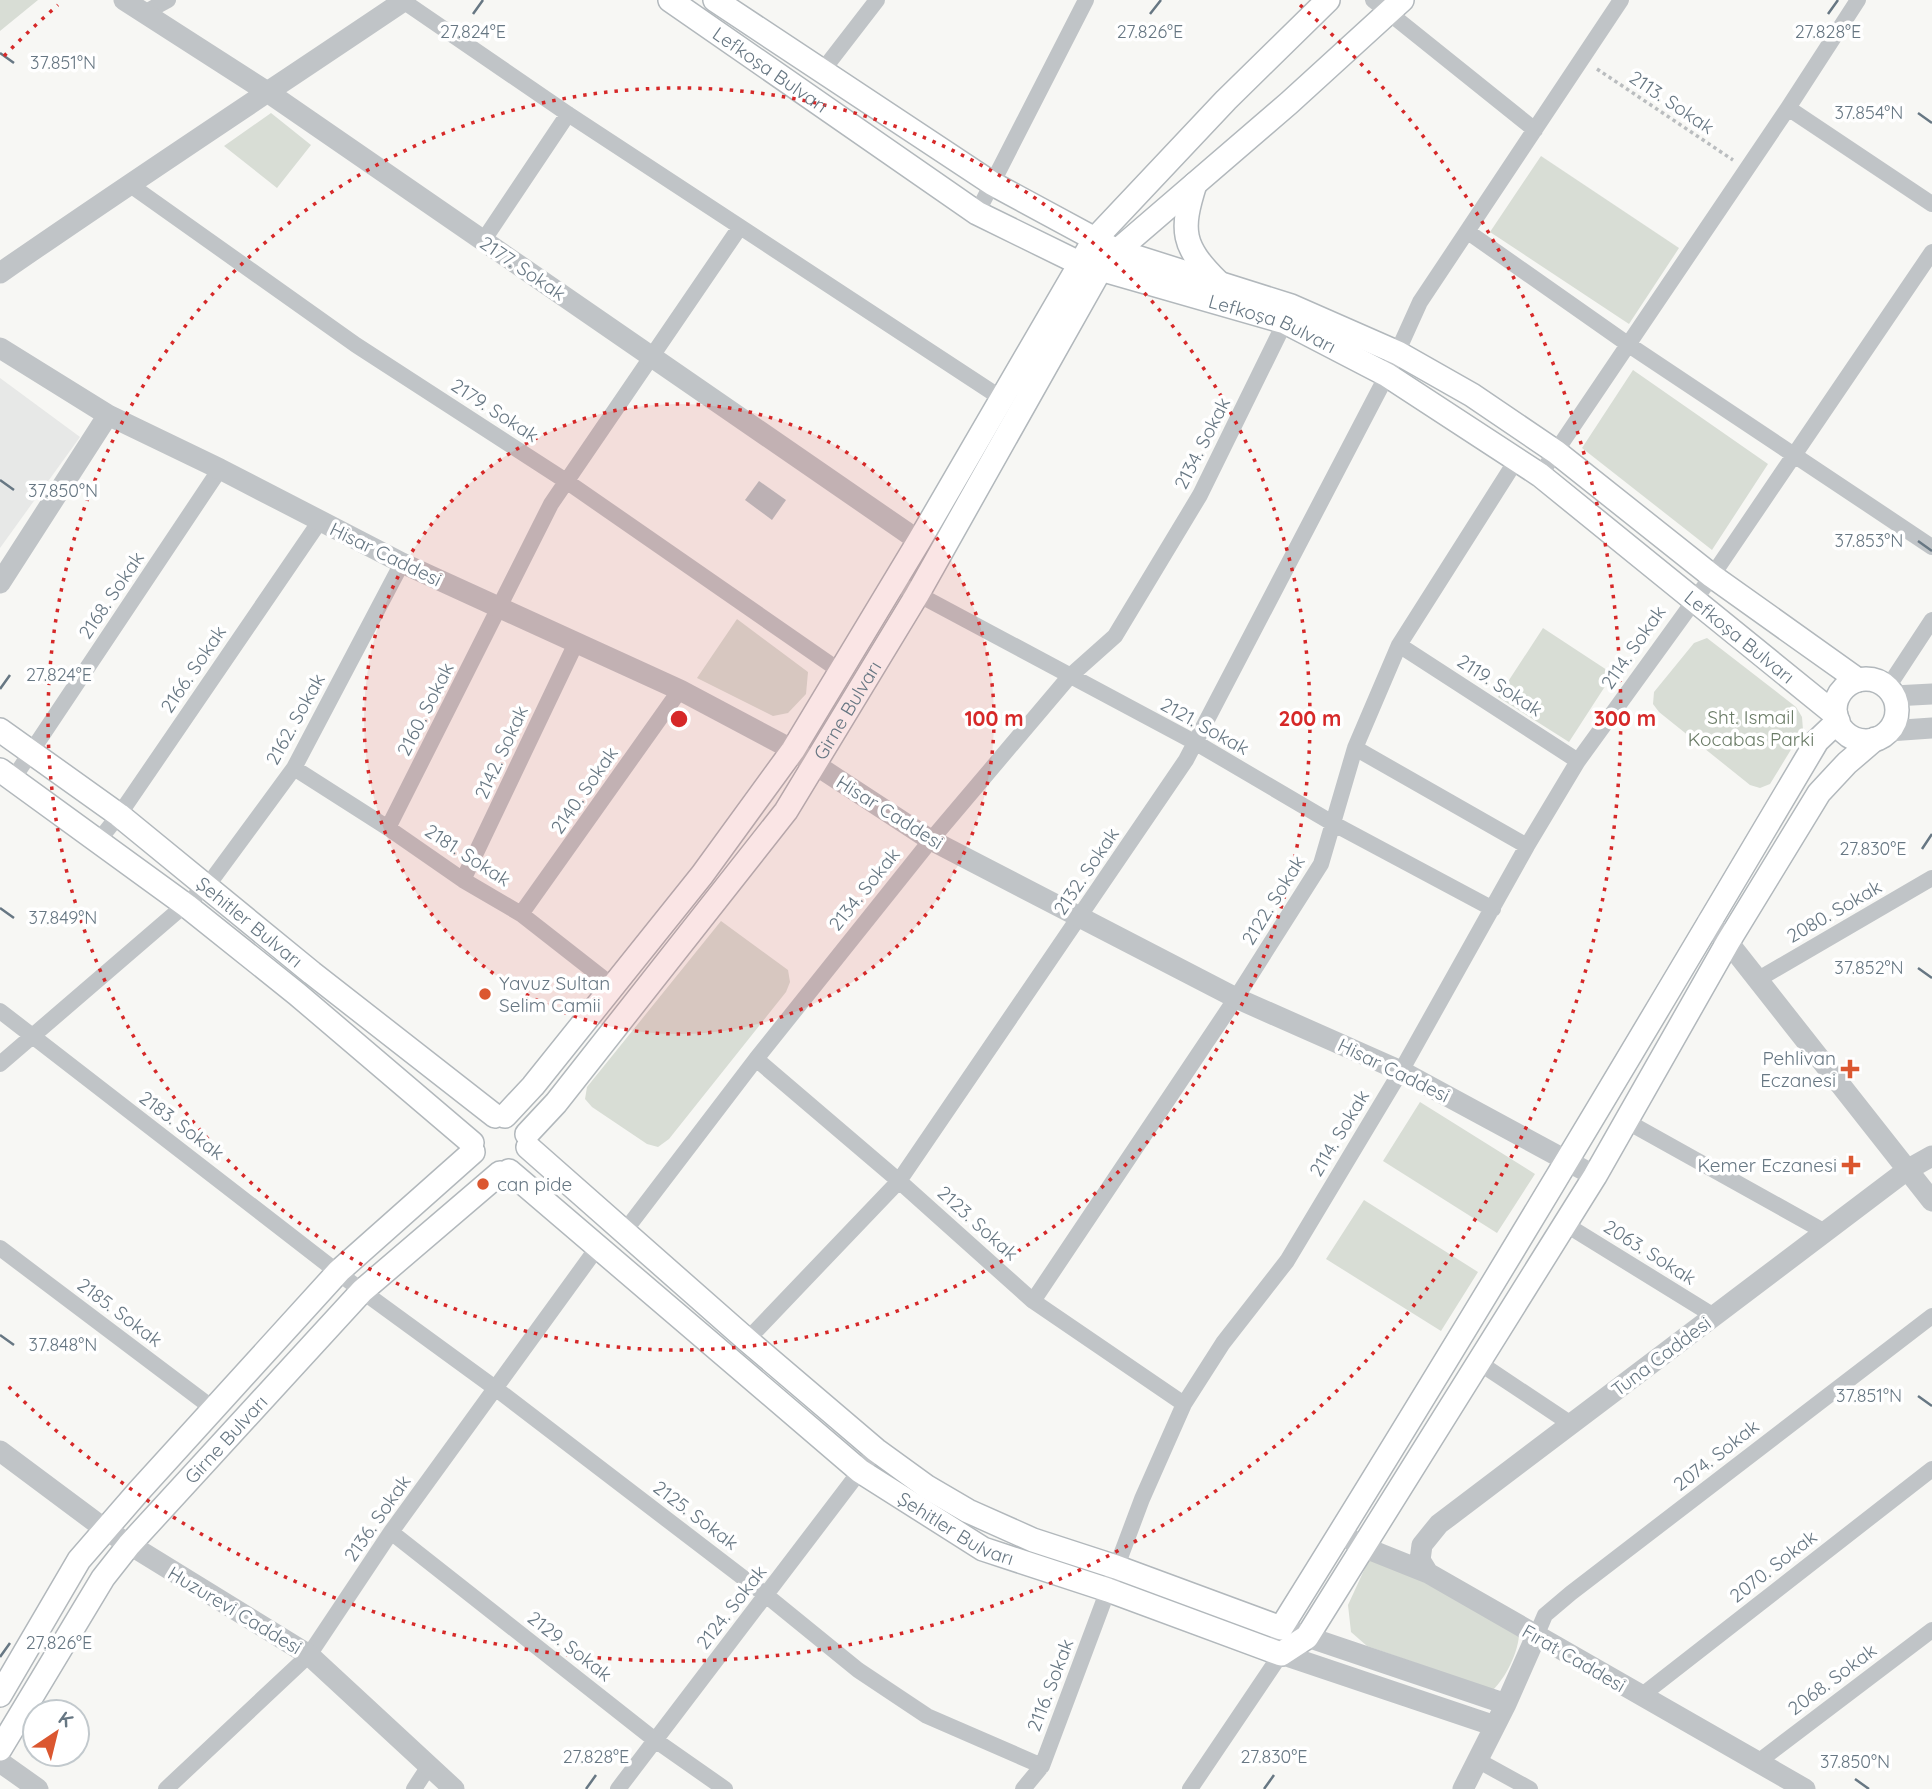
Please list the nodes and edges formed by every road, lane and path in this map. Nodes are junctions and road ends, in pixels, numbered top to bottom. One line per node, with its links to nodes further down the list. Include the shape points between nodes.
1 (124, 0): 12 (street, 2177. Sokak)
2 (168, 0): 12 (street)
3 (715, 0): 14 (main road, Lefkoşa Bulvarı)
4 (877, 0): 14 (street)
5 (1086, 0): 21 (street)
6 (1328, 0): 27 (main road, Girne Bulvarı)
7 (1858, 0): 16 (street)
8 (404, 1): 15 (street); 17 (street)
9 (673, 1): 24 (main road, Lefkoşa Bulvarı)
10 (1616, 2): 13 (street, 2132. Sokak)
11 (1388, 4): 18 (street); 22 (main road, Girne Bulvarı)
12 (144, 13): 15 (street, 2177. Sokak)
13 (1582, 59): 18 (street, 2132. Sokak); 19 (path, 2113. Sokak)
14 (824, 70): 21 (main road, Lefkoşa Bulvarı)
15 (269, 93): 20 (street); 28 (street, 2177. Sokak)
16 (1788, 108): 19 (street); 23 (street)
17 (568, 114): 25 (street); 28 (street)
18 (1535, 130): 26 (street, 2132. Sokak)
19 (1747, 169): 35 (street)
20 (129, 184): 32 (street); 47 (street, 2179. Sokak, via 356,345)
21 (993, 184): 24 (street); 27 (main road, Lefkoşa Bulvarı)
22 (1195, 184): 29 (main road, Girne Bulvarı); 33 (main road, via 1186,222 1188,239 1196,260)
23 (1932, 204)
24 (977, 213): 31 (main road, Lefkoşa Bulvarı)
25 (740, 227): 38 (street, 2160. Sokak); 40 (street)
26 (1468, 232): 35 (street); 37 (street, 2132. Sokak, via 1420,302)
27 (1094, 240): 29 (main road, Lefkoşa Bulvarı); 31 (main road, Girne Bulvarı)
28 (483, 241): 38 (street, 2177. Sokak)
29 (1117, 251): 31 (main road, Girne Bulvarı); 33 (main road, Lefkoşa Bulvarı)
30 (1932, 252): 43 (street, 2114. Sokak)
31 (1089, 266): 34 (main road, Lefkoşa Bulvarı); 40 (main road, Girne Bulvarı); 55 (main road, Girne Bulvarı)
32 (0, 273)
33 (1220, 283): 37 (main road, Lefkoşa Bulvarı, via 1291,306)
34 (1285, 322): 39 (main road, Lefkoşa Bulvarı); 62 (street, 2134. Sokak, via 1200,495 1115,636)
35 (1629, 345): 42 (street); 43 (street)
36 (0, 348): 41 (street, Hisar Caddesi)
37 (1398, 353): 39 (street, 2132. Sokak); 42 (main road, Lefkoşa Bulvarı, via 1472,395)
38 (650, 355): 47 (street, 2160. Sokak); 49 (street, 2177. Sokak)
39 (1387, 376): 44 (main road, Lefkoşa Bulvarı); 71 (street, 2132. Sokak)
40 (1001, 398): 49 (main road, Girne Bulvarı)
41 (108, 415): 45 (street, Hisar Caddesi); 54 (street)
42 (1556, 452): 46 (street); 52 (main road, Lefkoşa Bulvarı)
43 (1794, 457): 50 (street); 52 (street, 2114. Sokak)
44 (1517, 459): 46 (main road, Lefkoşa Bulvarı); 60 (street, 2122. Sokak)
45 (220, 469): 48 (street, Hisar Caddesi); 74 (street, 2168. Sokak)
46 (1539, 475): 56 (main road, Lefkoşa Bulvarı)
47 (566, 481): 57 (street, 2160. Sokak); 61 (street, 2179. Sokak)
48 (320, 520): 51 (street, Hisar Caddesi); 79 (street, 2166. Sokak)
49 (919, 541): 53 (main road, Girne Bulvarı)
50 (1932, 547)
51 (402, 563): 57 (street, Hisar Caddesi); 77 (street, 2162. Sokak)
52 (1712, 576): 56 (street, 2114. Sokak); 63 (main road, Lefkoşa Bulvarı)
53 (895, 582): 55 (street, 2121. Sokak); 61 (main road, Girne Bulvarı)
54 (0, 583)
55 (917, 595): 62 (street, 2121. Sokak); 76 (main road, Girne Bulvarı)
56 (1693, 600): 67 (main road, Lefkoşa Bulvarı); 75 (street, 2114. Sokak)
57 (499, 608): 59 (street, Hisar Caddesi); 81 (street, 2160. Sokak)
58 (1932, 620): 65 (street)
59 (576, 643): 64 (street, Hisar Caddesi); 86 (street, 2142. Sokak)
60 (1399, 645): 72 (street, 2122. Sokak); 75 (street, 2119. Sokak)
61 (840, 671): 73 (main road, Girne Bulvarı)
62 (1069, 677): 71 (street, 2121. Sokak); 83 (street, 2134. Sokak)
63 (1858, 680): 65 (main road, via 1879,681); 67 (main road, via 1841,692)
64 (680, 690): 73 (street, Hisar Caddesi); 90 (street, 2140. Sokak)
65 (1891, 692): 66 (street); 70 (main road, via 1897,716)
66 (1932, 694)
67 (1837, 718): 70 (main road, via 1851,737 1867,741); 92 (main road, via 1817,741)
68 (1932, 728): 70 (street)
69 (0, 730): 74 (main road, Şehitler Bulvarı)
70 (1882, 735): 93 (main road, via 1819,793)
71 (1195, 744): 80 (street, 2121. Sokak); 91 (street, 2132. Sokak)
72 (1355, 748): 80 (street, 2122. Sokak); 84 (street)
73 (793, 750): 76 (street, Hisar Caddesi); 95 (main road, Girne Bulvarı)
74 (31, 753): 78 (street, 2168. Sokak); 79 (main road, Şehitler Bulvarı)
75 (1578, 761): 84 (street, 2114. Sokak)
76 (815, 765): 83 (street, Hisar Caddesi); 104 (main road, Girne Bulvarı, via 786,811)
77 (294, 768): 81 (street, 2181. Sokak); 87 (street, 2162. Sokak)
78 (6, 775): 82 (main road, Şehitler Bulvarı)
79 (119, 815): 82 (street, 2166. Sokak); 87 (main road, Şehitler Bulvarı)
80 (1334, 824): 89 (street, 2121. Sokak); 96 (street, 2122. Sokak, via 1321,864)
81 (388, 828): 86 (street, 2181. Sokak)
82 (99, 840): 88 (main road, Şehitler Bulvarı)
83 (931, 840): 91 (street, Hisar Caddesi); 99 (street, 2134. Sokak)
84 (1527, 846): 89 (street, 2114. Sokak)
85 (1932, 878): 94 (street, 2080. Sokak)
86 (463, 880): 90 (street, 2181. Sokak)
87 (208, 886): 88 (street); 102 (main road, Şehitler Bulvarı, via 312,973)
88 (187, 906): 98 (street); 105 (main road, Şehitler Bulvarı, via 297,993)
89 (1493, 909): 101 (street, 2114. Sokak)
90 (521, 914): 95 (street, 2181. Sokak)
91 (1080, 916): 96 (street, Hisar Caddesi); 111 (street, 2132. Sokak)
92 (1708, 921): 93 (street); 107 (main road)
93 (1728, 942): 94 (street); 103 (main road)
94 (1757, 980): 108 (street)
95 (613, 986): 102 (main road, Girne Bulvarı, via 533,1086)
96 (1236, 998): 101 (street, Hisar Caddesi); 120 (street, 2122. Sokak)
97 (0, 1011): 98 (street, 2183. Sokak)
98 (32, 1036): 100 (street); 118 (street, 2183. Sokak)
99 (756, 1059): 111 (street, 2123. Sokak); 115 (street, 2134. Sokak)
100 (0, 1064)
101 (1401, 1071): 107 (street, Hisar Caddesi); 126 (street, 2114. Sokak, via 1287,1261 1223,1343)
102 (500, 1116): 104 (main road, Şehitler Bulvarı, via 522,1126); 105 (main road, via 479,1126)
103 (1626, 1122): 110 (main road); 114 (street)
104 (528, 1140): 109 (main road, via 524,1161); 115 (main road, Şehitler Bulvarı)
105 (472, 1148): 109 (main road, Şehitler Bulvarı, via 484,1167); 118 (main road, Girne Bulvarı)
106 (1932, 1156): 108 (street, Tuna Caddesi)
107 (1569, 1161): 110 (street, Hisar Caddesi); 135 (main road)
108 (1907, 1170): 112 (street); 114 (street, Tuna Caddesi)
109 (505, 1172): 117 (main road, Şehitler Bulvarı); 119 (main road, Girne Bulvarı)
110 (1595, 1176): 113 (main road)
111 (900, 1181): 120 (street, 2123. Sokak); 123 (street, 2132. Sokak)
112 (1932, 1201)
113 (1565, 1224): 121 (street, 2063. Sokak); 124 (main road)
114 (1825, 1232): 121 (street, Tuna Caddesi)
115 (624, 1233): 123 (main road, Şehitler Bulvarı)
116 (0, 1248): 127 (street, 2185. Sokak)
117 (597, 1248): 125 (street, 2136. Sokak); 132 (main road, Şehitler Bulvarı)
118 (339, 1271): 119 (street, 2125. Sokak); 127 (main road, Girne Bulvarı)
119 (362, 1292): 125 (street, 2125. Sokak); 136 (main road, Girne Bulvarı)
120 (1034, 1301): 126 (street, 2123. Sokak)
121 (1714, 1316): 128 (street, Tuna Caddesi)
122 (1932, 1316): 144 (street, 2074. Sokak, via 1545,1615)
123 (747, 1340): 129 (main road, Şehitler Bulvarı)
124 (1478, 1362): 128 (street); 137 (main road)
125 (495, 1388): 134 (street, 2136. Sokak); 141 (street, 2125. Sokak)
126 (1184, 1404): 138 (street, 2114. Sokak)
127 (215, 1410): 133 (main road, Girne Bulvarı)
128 (1571, 1424): 139 (street, Tuna Caddesi, via 1439,1524 1422,1545 1420,1560)
129 (876, 1450): 132 (street, 2124. Sokak); 138 (main road, Şehitler Bulvarı, via 968,1511 1033,1541)
130 (0, 1451): 133 (street, Huzurevi Caddesi)
131 (1932, 1469): 149 (street, 2070. Sokak)
132 (860, 1471): 140 (main road, Şehitler Bulvarı, via 983,1549); 141 (street, 2124. Sokak)
133 (106, 1530): 136 (street, Huzurevi Caddesi); 148 (main road, Girne Bulvarı, via 79,1560)
134 (391, 1532): 147 (street, 2136. Sokak); 152 (street, 2129. Sokak)
135 (1340, 1533): 137 (street, Fırat Caddesi); 142 (main road)
136 (129, 1545): 147 (street, Huzurevi Caddesi); 153 (main road, Girne Bulvarı, via 103,1578)
137 (1363, 1547): 139 (street, Fırat Caddesi); 145 (main road)
138 (1116, 1567): 140 (street, 2114. Sokak); 142 (main road, Şehitler Bulvarı)
139 (1428, 1573): 144 (street, Fırat Caddesi)
140 (1108, 1590): 146 (main road, Şehitler Bulvarı); 158 (street, 2116. Sokak)
141 (767, 1596): 152 (street, 2124. Sokak); 158 (street, 2125. Sokak, via 858,1670 927,1716)
142 (1280, 1628): 145 (street, Şehitler Bulvarı); 146 (street)
143 (1932, 1630): 156 (street, 2068. Sokak)
144 (1536, 1636): 149 (street, Fırat Caddesi); 150 (street)
145 (1307, 1637): 146 (main road); 150 (street, Şehitler Bulvarı)
146 (1280, 1654): 151 (street, Şehitler Bulvarı); 166 (street)
147 (309, 1655): 157 (street, Huzurevi Caddesi); 160 (street, 2136. Sokak)
148 (0, 1695)
149 (1641, 1696): 156 (street, Fırat Caddesi)
150 (1506, 1704): 151 (street)
151 (1495, 1726): 154 (street)
152 (655, 1740): 163 (street, 2124. Sokak); 164 (street, 2129. Sokak)
153 (0, 1749)
154 (1479, 1761): 167 (street); 168 (street)
155 (0, 1762): 159 (street)
156 (1758, 1762): 169 (street, Fırat Caddesi)
157 (429, 1766): 161 (street); 162 (street, Huzurevi Caddesi)
158 (1042, 1766): 165 (street, 2116. Sokak)
159 (38, 1789)
160 (166, 1789)
161 (414, 1789)
162 (454, 1789)
163 (618, 1789)
164 (725, 1789)
165 (1023, 1789)
166 (1190, 1789)
167 (1463, 1789)
168 (1530, 1789)
169 (1805, 1789)

